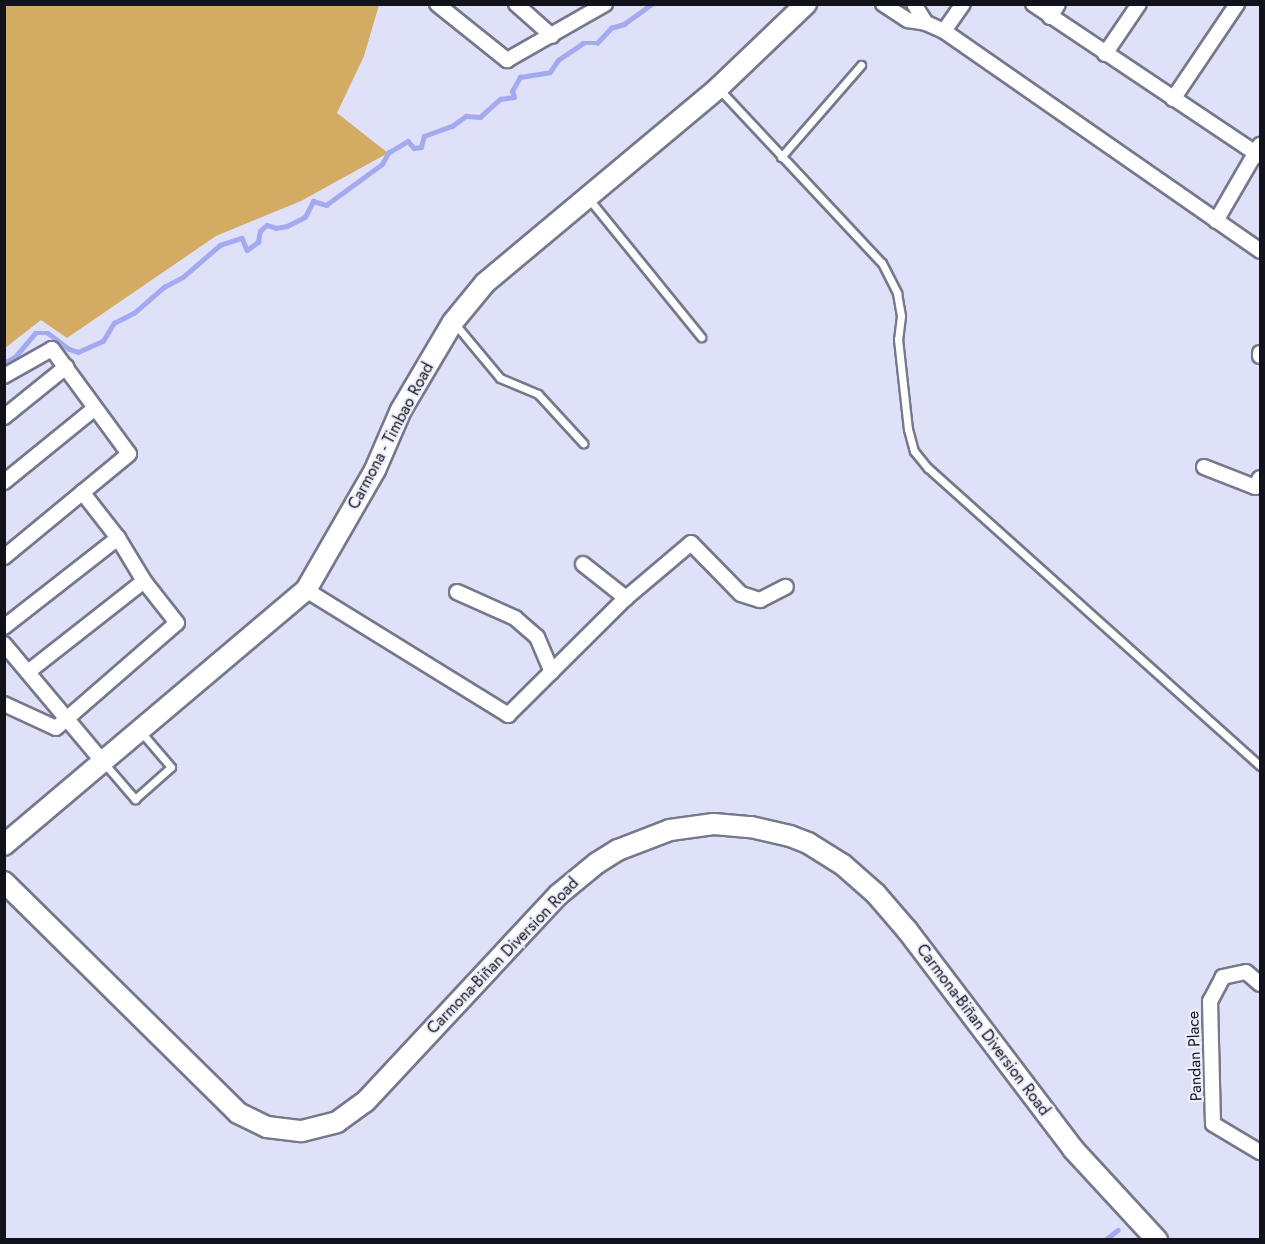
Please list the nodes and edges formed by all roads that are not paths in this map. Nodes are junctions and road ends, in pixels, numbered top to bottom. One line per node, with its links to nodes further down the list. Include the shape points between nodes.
1 (437, 4): 15 (street, via 507,60)
2 (516, 4): 15 (street)
3 (806, 4): 18 (main road, Carmona - Timbao Road)
4 (883, 4): 13 (street, via 908,20)
5 (914, 4): 13 (street)
6 (963, 4): 14 (street)
7 (1033, 4): 12 (street)
8 (1058, 4): 12 (street)
9 (1139, 4): 16 (street)
10 (1236, 4): 19 (street)
11 (596, 6): 15 (street)
12 (1050, 17): 16 (street)
13 (926, 23): 14 (street)
14 (944, 31): 23 (street)
15 (552, 36)
16 (1104, 54): 19 (street)
17 (861, 65): 21 (lane)
18 (718, 88): 21 (lane); 22 (main road, Carmona - Timbao Road)
19 (1173, 99): 20 (street)
20 (1259, 151): 23 (street)
21 (781, 157): 52 (lane, via 882,263 897,293 901,316 898,339 914,451 928,468)
22 (587, 196): 25 (main road, Carmona - Timbao Road, via 485,283); 26 (lane)
23 (1216, 221): 24 (street)
24 (1260, 251)
25 (453, 322): 31 (lane, via 500,378 538,394); 41 (main road, Carmona - Timbao Road, via 401,410 375,470)
26 (701, 337)
27 (66, 368): 28 (street, via 52,349); 29 (street); 30 (street)
28 (4, 376)
29 (95, 408): 34 (street); 35 (street, via 129,454)
30 (4, 417)
31 (583, 443)
32 (1204, 467): 33 (street, via 1255,488)
33 (1260, 478)
34 (4, 482)
35 (82, 492): 36 (street); 37 (street)
36 (118, 538): 39 (street); 44 (street)
37 (4, 557)
38 (583, 564): 43 (street)
39 (144, 581): 46 (street); 49 (street, via 177,623)
40 (786, 587): 43 (street, via 760,600 741,594 691,543)
41 (306, 590): 47 (street, via 508,715); 50 (main road, Carmona - Timbao Road)
42 (457, 592): 47 (street, via 515,618 537,637)
43 (626, 598): 47 (street)
44 (4, 627)
45 (4, 644): 46 (street)
46 (28, 672): 49 (street)
47 (552, 672)
48 (4, 705): 49 (street, via 56,728)
49 (67, 718): 51 (street)
50 (140, 731): 51 (main road, Carmona - Timbao Road); 51 (lane, via 171,767 135,799)
51 (104, 763): 53 (main road, Carmona - Timbao Road)
52 (1260, 766)
53 (4, 845)
54 (4, 882): 57 (main road, Carmona-Biñan Diversion Road, via 238,1113 267,1127 302,1131 337,1122 365,1102 558,895 597,863 646,838 691,826 731,824 790,836 842,864 884,903 1073,1149)
55 (1260, 984): 56 (street, Pandan Place, via 1246,972 1223,977 1210,1001 1213,1124)
56 (1260, 1152)
57 (1157, 1239)

